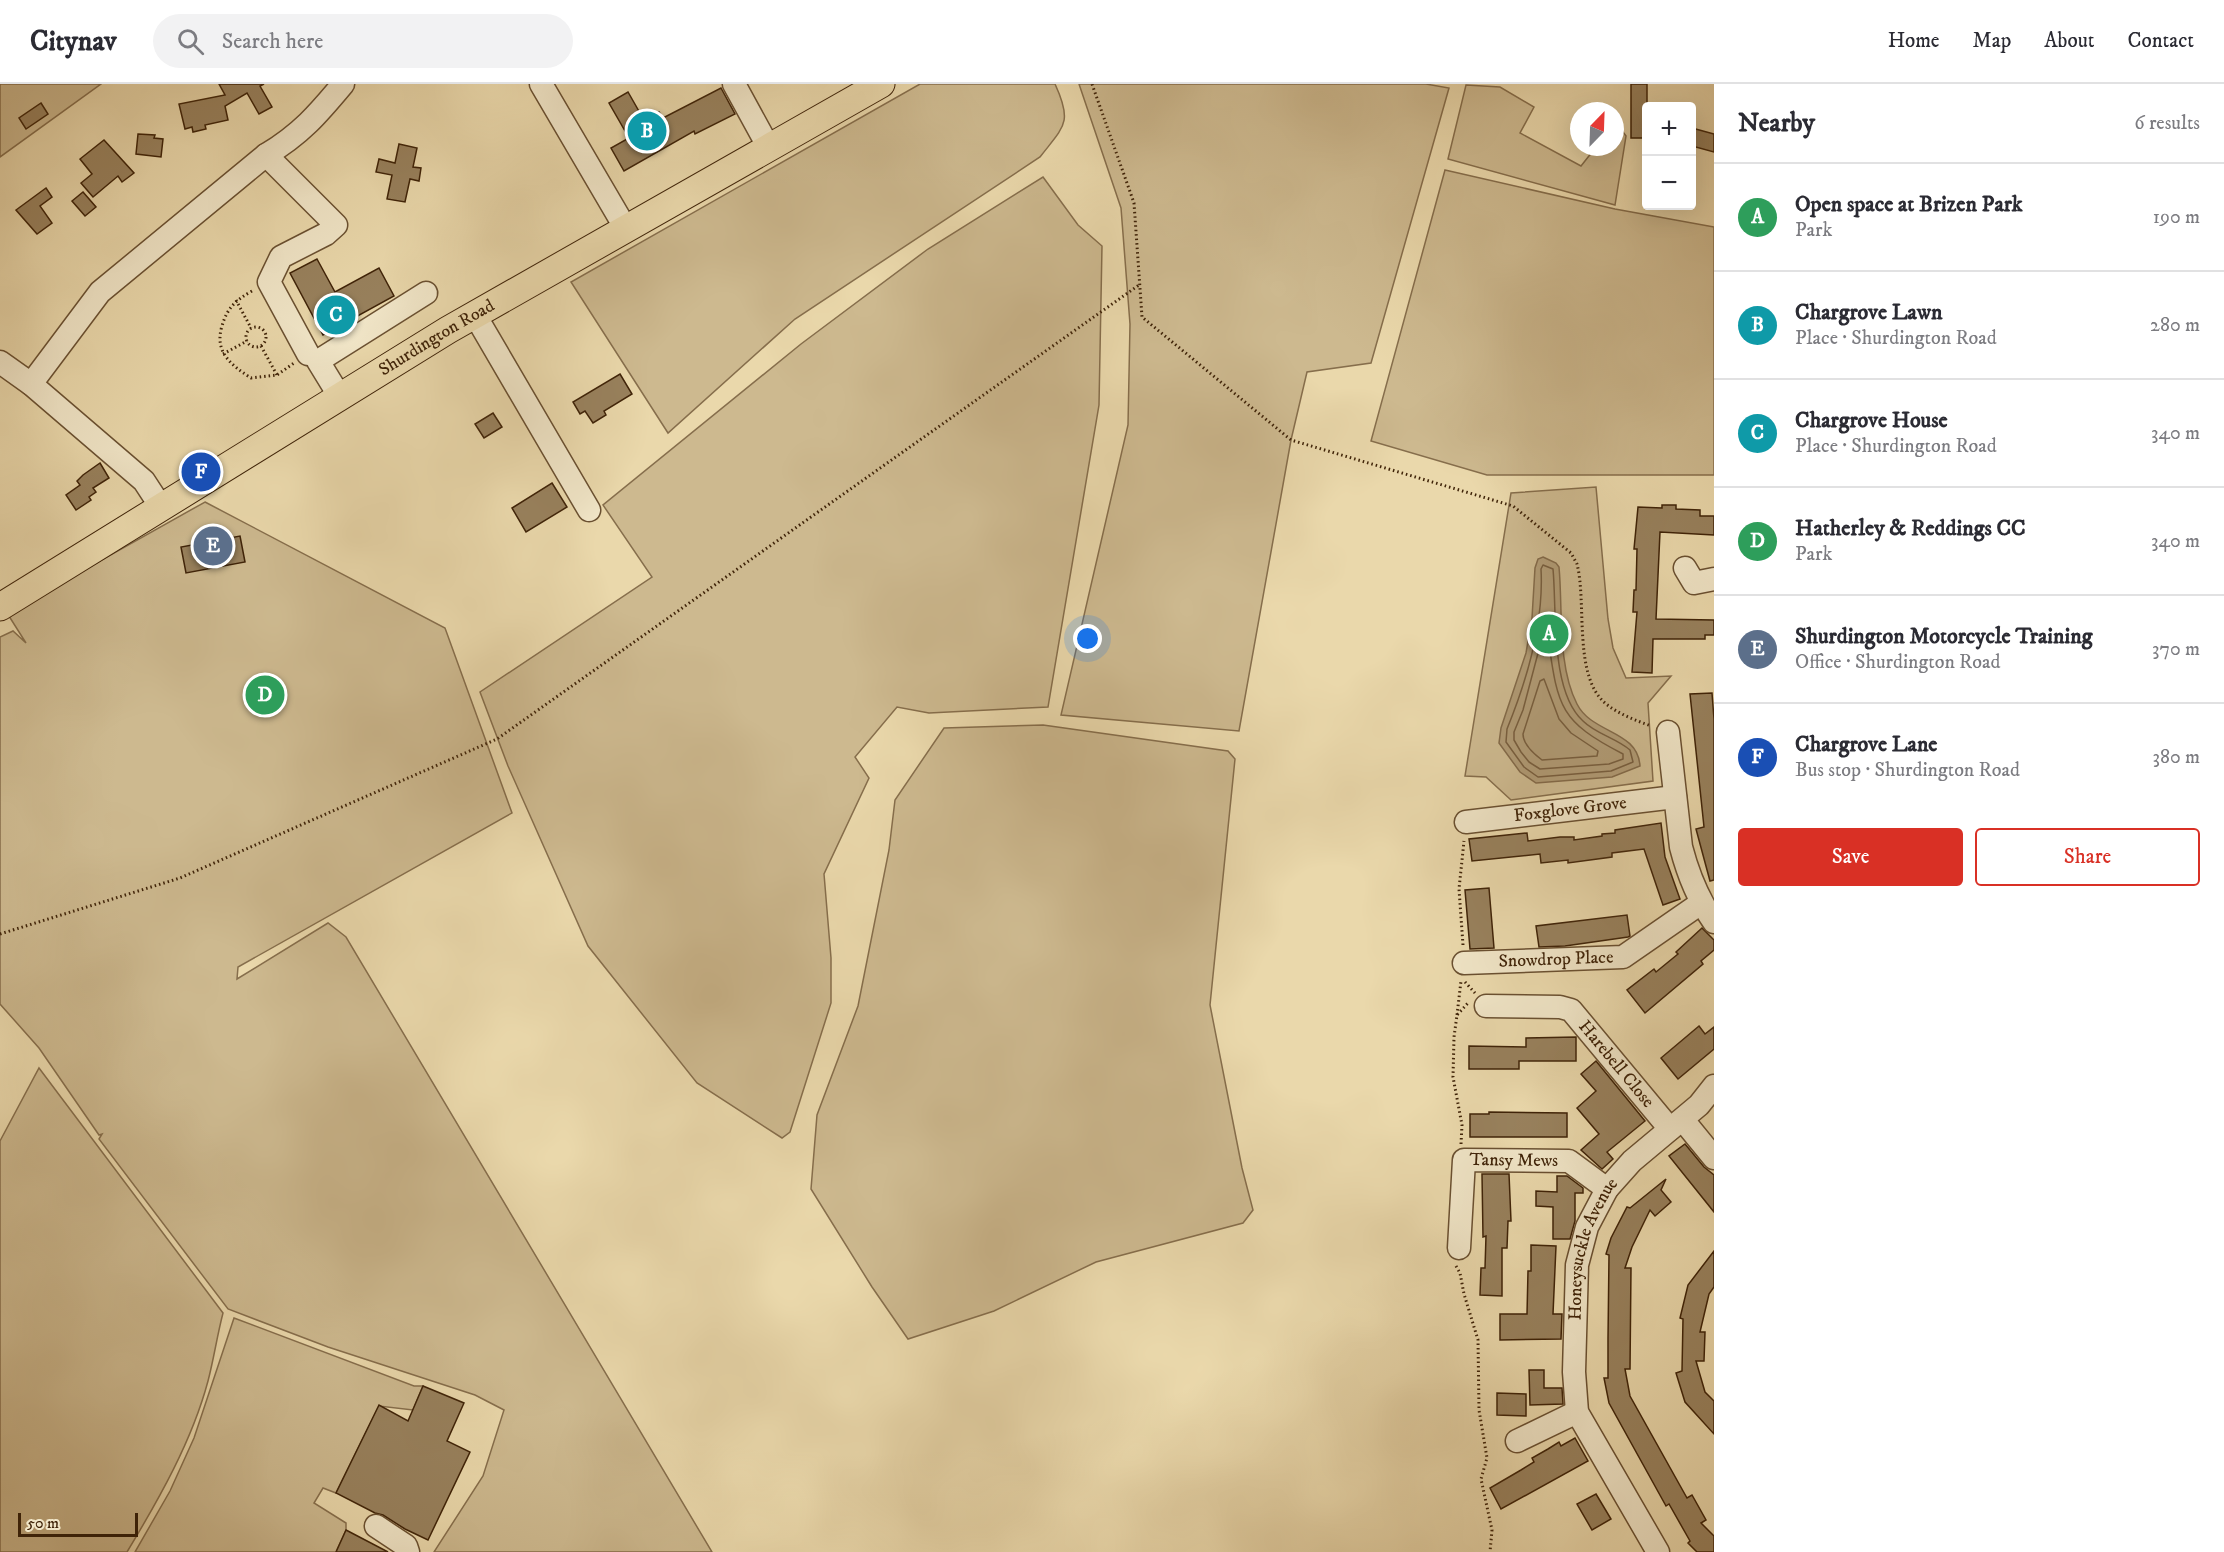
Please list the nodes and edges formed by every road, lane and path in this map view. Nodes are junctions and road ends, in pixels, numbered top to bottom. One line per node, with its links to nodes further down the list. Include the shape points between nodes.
1 (344, 84): 7 (street, via 312,121)
2 (541, 84): 8 (street)
3 (734, 84): 6 (street)
4 (881, 84): 6 (main road, Shurdington Road)
5 (1092, 84): 10 (path, via 1134,203)
6 (770, 148): 8 (main road, Shurdington Road)
7 (266, 155): 9 (street, via 336,225 281,257); 21 (street, via 100,292)
8 (626, 229): 13 (main road, Shurdington Road)
9 (269, 282): 12 (path); 18 (street)
10 (1139, 285): 26 (path, via 1142,317 1291,440 1513,506 1566,549 1579,570 1586,670 1593,688 1615,710); 31 (path, via 497,739 180,878)
11 (426, 293): 22 (street, via 318,361)
12 (236, 300): 14 (path); 17 (path, via 221,328 218,342)
13 (475, 315): 22 (main road, Shurdington Road); 24 (street)
14 (251, 328): 15 (path, via 246,333); 16 (path, via 259,327 266,332)
15 (247, 341): 16 (path); 17 (path)
16 (261, 345): 20 (path)
17 (224, 354): 20 (path, via 251,378)
18 (308, 354): 20 (path)
19 (0, 362): 21 (street)
20 (277, 375)
21 (31, 384): 23 (street, via 144,481)
22 (340, 397): 23 (main road, Shurdington Road)
23 (161, 507): 25 (main road, Shurdington Road)
24 (589, 510)
25 (0, 607)
26 (1668, 732): 27 (street)
27 (1675, 797): 28 (street, Foxglove Grove); 29 (street, via 1685,865)
28 (1466, 822): 32 (path, via 1459,889)
29 (1701, 903): 30 (street); 32 (street, Snowdrop Place, via 1623,957)
30 (1714, 922)
31 (0, 934)
32 (1464, 963)
33 (1479, 1001): 34 (path, via 1468,1003); 34 (path, via 1462,978); 36 (street, Harebell Close, via 1571,1010)
34 (1457, 1015): 38 (path, via 1453,1077)
35 (1714, 1086): 36 (street, Honeysuckle Avenue)
36 (1676, 1124): 37 (street); 39 (street, Honeysuckle Avenue, via 1632,1161)
37 (1714, 1158)
38 (1464, 1160): 39 (street, Tansy Mews, via 1569,1161); 40 (street, Tansy Mews)
39 (1607, 1189): 41 (street, Honeysuckle Avenue, via 1587,1227 1577,1265 1574,1361)
40 (1457, 1256): 45 (path, via 1478,1340 1479,1410 1488,1458 1481,1479 1492,1530)
41 (1578, 1413): 42 (street); 46 (street, Honeysuckle Avenue)
42 (1516, 1441)
43 (376, 1526): 44 (street)
44 (408, 1552)
45 (1490, 1552)
46 (1658, 1552)

